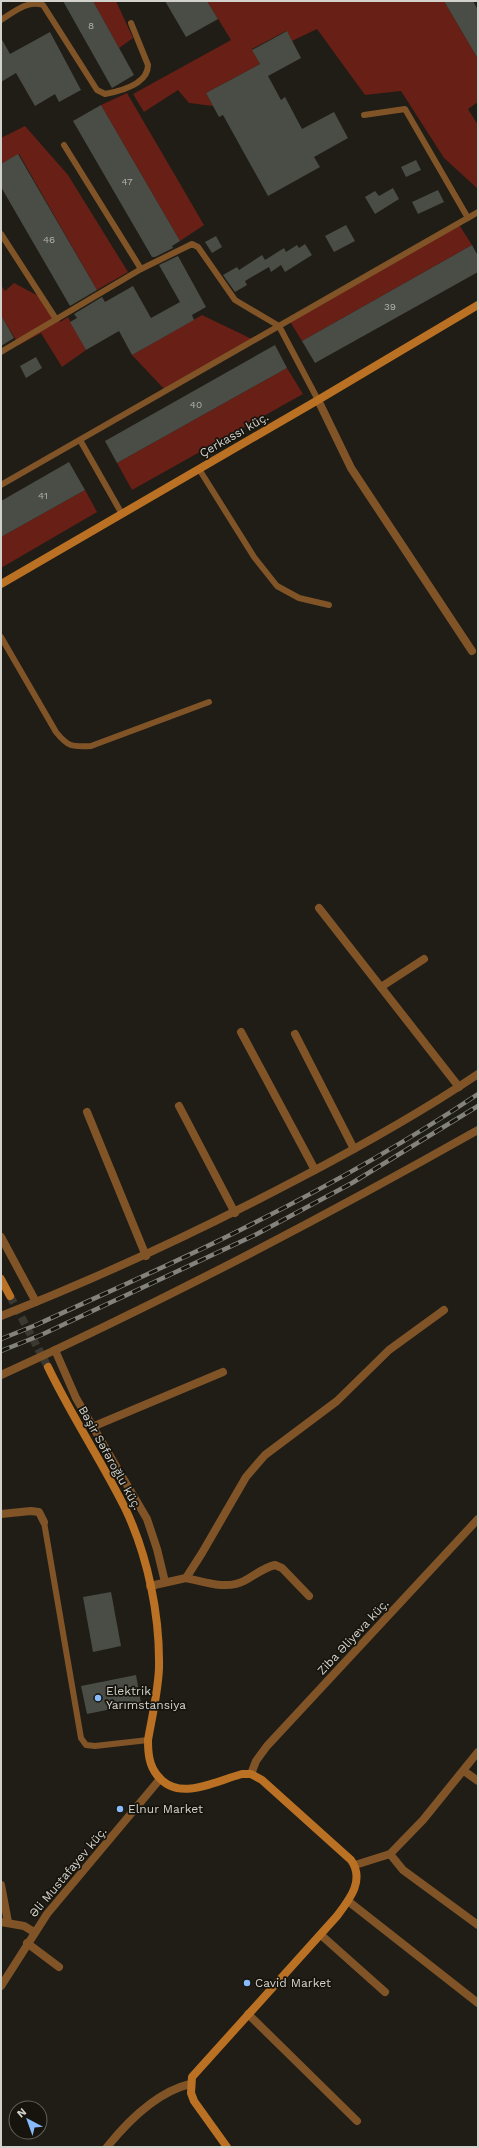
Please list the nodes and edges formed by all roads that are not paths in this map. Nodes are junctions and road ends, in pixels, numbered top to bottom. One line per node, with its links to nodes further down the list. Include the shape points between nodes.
1 (1, 20): 2 (lane, via 27,3 38,2 43,5 97,90 105,94 137,83 148,72 148,65)
2 (131, 23)
3 (364, 115): 6 (lane, via 405,109)
4 (64, 145): 8 (lane)
5 (478, 212): 6 (lane)
6 (468, 218): 11 (lane)
7 (1, 234): 10 (lane)
8 (141, 269): 10 (lane); 11 (lane, via 192,244 198,247 235,300)
9 (478, 305): 13 (street, Çerkassı küç.)
10 (56, 319): 12 (lane)
11 (279, 326): 13 (lane); 14 (lane)
12 (1, 352)
13 (318, 400): 15 (street, Çerkassı küç.); 21 (street, via 352,468)
14 (80, 440): 16 (lane); 17 (lane)
15 (199, 469): 17 (street, Çerkassı küç.); 19 (lane, via 254,557 277,586 299,598)
16 (1, 485)
17 (122, 514): 18 (street, Çerkassı küç.)
18 (1, 584)
19 (328, 605)
20 (1, 637): 22 (lane, via 56,732 63,741 74,747 91,746)
21 (472, 651)
22 (209, 702)
23 (319, 908): 25 (street)
24 (424, 959): 25 (street)
25 (381, 987): 29 (street)
26 (241, 1032): 34 (street)
27 (295, 1034): 33 (street)
28 (478, 1074): 29 (street)
29 (459, 1087): 33 (street)
30 (179, 1106): 35 (street)
31 (87, 1112): 37 (street)
32 (478, 1130): 43 (street, via 259,1250)
33 (354, 1149): 34 (street)
34 (315, 1170): 35 (street)
35 (235, 1213): 37 (street)
36 (1, 1237): 40 (street)
37 (146, 1256): 40 (street)
38 (1, 1279): 39 (street)
39 (10, 1296)
40 (36, 1302): 42 (street)
41 (444, 1310): 51 (street, via 389,1350 331,1406 265,1455 246,1477)
42 (1, 1315)
43 (55, 1350): 46 (street); 47 (street)
44 (48, 1367): 53 (street, Bəşir Səfəroğlu küç., via 125,1509 138,1542)
45 (223, 1372): 47 (street)
46 (1, 1375)
47 (92, 1427): 52 (street, via 147,1519)
48 (1, 1514): 50 (street, via 39,1512)
49 (478, 1519): 58 (street, Ziba Əliyeva küç., via 267,1746 256,1761)
50 (44, 1522): 55 (lane, via 81,1738 86,1745 95,1746)
51 (186, 1578): 52 (street); 54 (street, via 222,1586 243,1581 275,1565 282,1568)
52 (165, 1582): 53 (street)
53 (150, 1586): 55 (street, Bəşir Səfəroğlu küç., via 159,1668)
54 (308, 1596)
55 (148, 1740): 59 (street, Bəşir Səfəroğlu küç., via 149,1759)
56 (478, 1752): 57 (street)
57 (464, 1771): 60 (street); 61 (street, via 423,1820)
58 (251, 1774): 59 (street, Bəşir Səfəroğlu küç., via 242,1774 185,1790 173,1789); 62 (street, via 262,1780)
59 (160, 1779): 67 (street, Əli Mustafayev küç.)
60 (478, 1781)
61 (390, 1854): 62 (street); 66 (street, via 403,1870)
62 (355, 1866): 64 (street, via 356,1882)
63 (1, 1884): 65 (street)
64 (348, 1901): 68 (street); 73 (street)
65 (5, 1922): 67 (street)
66 (478, 1925)
67 (34, 1932): 69 (street, Əli Mustafayev küç.)
68 (321, 1935): 72 (street); 74 (street)
69 (27, 1943): 70 (street); 71 (street, Əli Mustafayev küç.)
70 (59, 1967)
71 (1, 1986)
72 (385, 1992)
73 (478, 2003)
74 (248, 2014): 75 (street, via 198,2069); 76 (street)
75 (190, 2084): 77 (street, via 174,2088 155,2100); 78 (street, via 194,2101)
76 (357, 2121)
77 (107, 2147)
78 (227, 2147)

